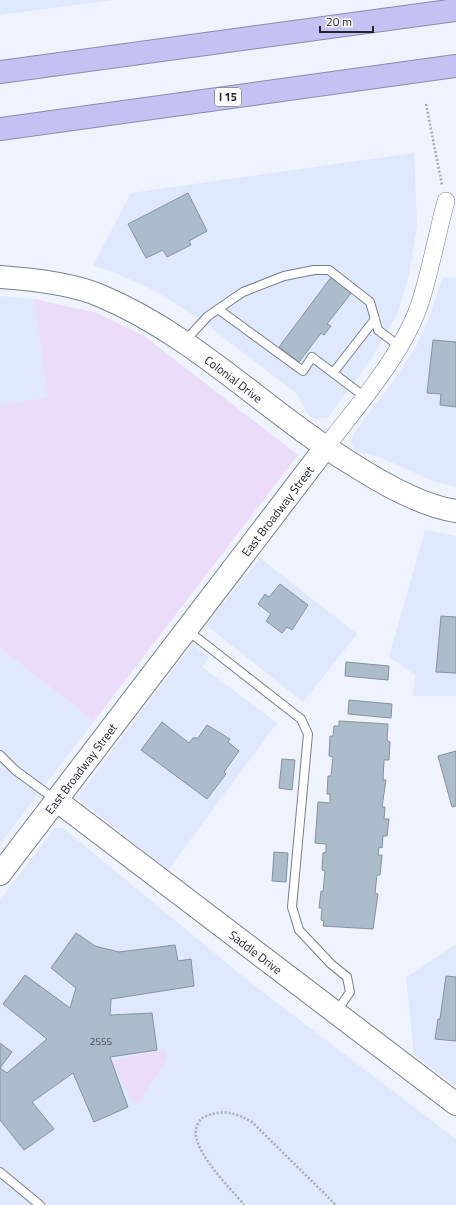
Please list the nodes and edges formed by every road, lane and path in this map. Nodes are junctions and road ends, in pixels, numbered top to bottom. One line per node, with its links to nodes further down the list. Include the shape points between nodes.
1 (456, 10): 3 (highway)
2 (456, 66): 5 (highway, I 15)
3 (0, 72)
4 (426, 104): 6 (path)
5 (0, 129)
6 (446, 201): 11 (street, East Broadway Street, via 421,300)
7 (0, 277): 10 (street, Colonial Drive, via 41,281 100,295 158,324)
8 (218, 309): 9 (lane, via 243,292 284,276 329,270 370,302); 10 (lane); 12 (lane, via 302,371 312,357)
9 (375, 319): 11 (lane, via 378,330); 12 (lane)
10 (185, 341): 14 (street, Colonial Drive)
11 (399, 346): 13 (street, East Broadway Street)
12 (333, 373): 13 (lane)
13 (365, 397): 14 (street, East Broadway Street)
14 (325, 448): 15 (street, Colonial Drive, via 371,477 408,495); 16 (street, East Broadway Street)
15 (456, 511)
16 (187, 630): 18 (street, East Broadway Street); 20 (lane, via 301,719 308,734 292,907 299,930 330,964 347,977 350,992)
17 (0, 756): 18 (lane)
18 (56, 800): 19 (street, East Broadway Street); 20 (street, Saddle Drive)
19 (0, 874)
20 (335, 1014): 21 (street, Saddle Drive)
21 (456, 1104)
22 (0, 1172): 23 (lane)
23 (40, 1205)
24 (244, 1205): 25 (path, via 200,1150 194,1136 196,1126 202,1117 218,1112 236,1114 252,1122)
25 (336, 1205)

